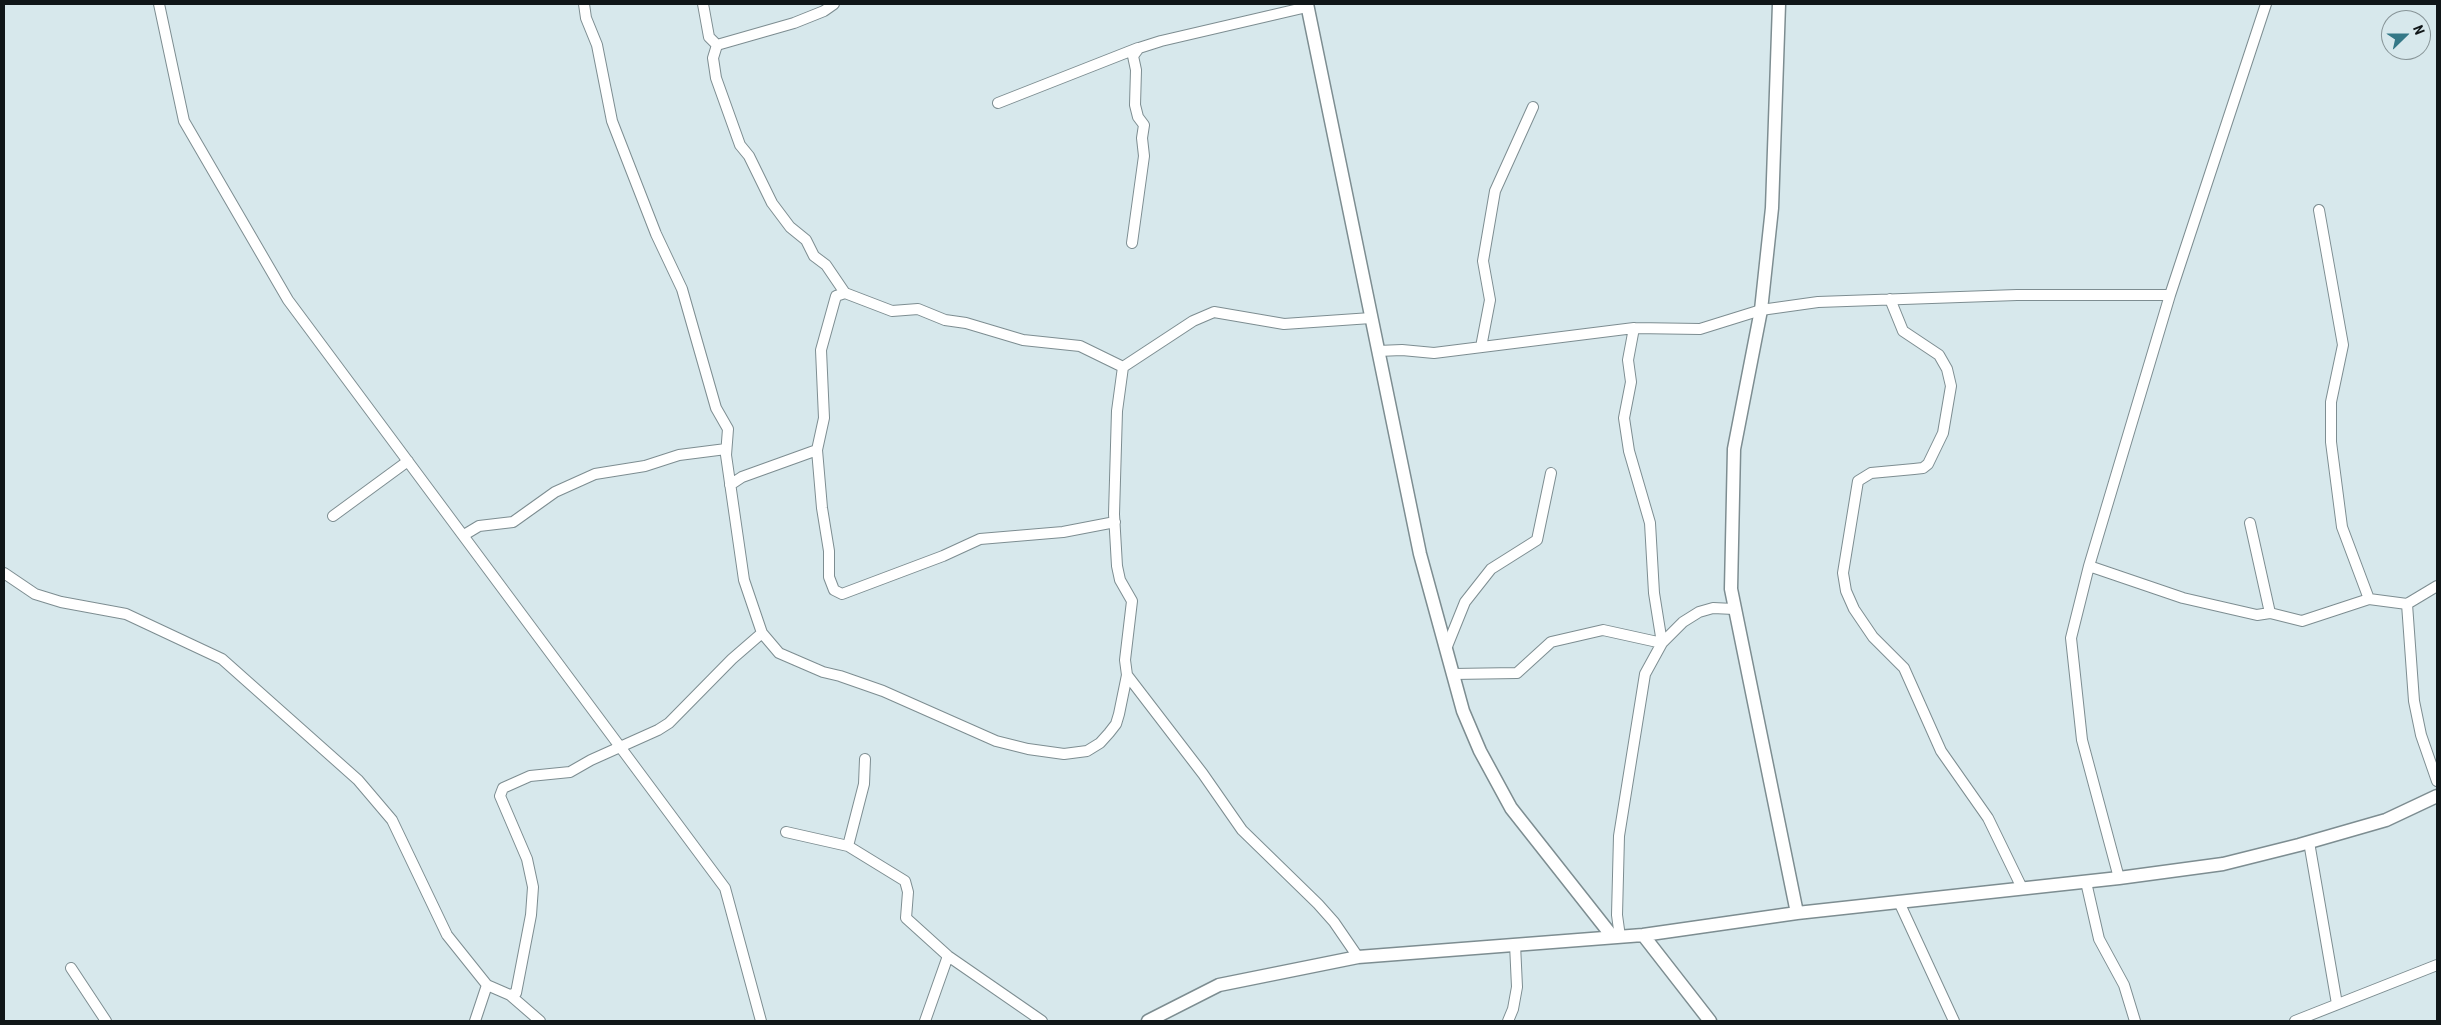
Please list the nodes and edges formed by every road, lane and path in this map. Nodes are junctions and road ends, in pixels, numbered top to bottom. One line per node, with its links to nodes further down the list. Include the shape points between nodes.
1 (158, 4): 25 (street, via 184,121 288,300)
2 (584, 4): 23 (street, via 597,44 612,121 690,311 716,408 728,429)
3 (703, 4): 8 (street, via 709,37)
4 (834, 4): 8 (street, via 794,23)
5 (1779, 4): 17 (street, via 1772,208)
6 (2266, 4): 15 (street)
7 (1307, 5): 9 (street); 18 (street)
8 (716, 45): 14 (street, via 713,58 716,78 740,145 749,156 772,203 790,227 806,240 814,256 826,265)
9 (1139, 48): 10 (street); 13 (street, via 1133,56 1135,105 1144,125 1144,156)
10 (998, 103)
11 (1533, 107): 20 (street, via 1495,191 1483,261 1490,300)
12 (2319, 210): 35 (street, via 2343,345 2331,402 2331,442 2342,527)
13 (1132, 243)
14 (845, 293): 22 (street, via 892,312 918,309 945,320 1023,340 1080,346); 24 (street, via 836,296 822,350 824,418)
15 (2170, 295): 16 (street); 32 (street)
16 (1890, 299): 17 (street, via 1818,302); 53 (street, via 1903,331 1939,355 1951,386 1943,433 1928,464 1923,468 1872,474 1858,481 1843,573 1846,591 1872,637 1904,668 1941,751 1988,818)
17 (1761, 310): 19 (street, via 1700,329); 37 (street, via 1734,449 1731,589)
18 (1371, 318): 21 (street); 22 (street, via 1284,324 1214,312 1193,320)
19 (1634, 328): 20 (street); 40 (street, via 1628,360 1631,382 1624,424 1650,523 1654,593)
20 (1481, 347): 21 (street, via 1434,353)
21 (1378, 351): 41 (street, via 1420,554)
22 (1123, 367): 29 (street, via 1117,411)
23 (726, 449): 27 (street); 31 (street, via 680,455 645,466 595,474 555,492 513,522 479,526)
24 (817, 450): 27 (street, via 742,477); 29 (street, via 829,551 829,578 834,590 842,594 980,539 1063,532)
25 (408, 461): 28 (street); 31 (street)
26 (1551, 473): 41 (street, via 1537,540 1491,569 1465,602)
27 (730, 485): 39 (street, via 744,580)
28 (333, 516)
29 (1115, 522): 43 (street, via 1119,573 1132,601 1125,660)
30 (2250, 523): 38 (street)
31 (464, 536): 44 (street)
32 (2088, 566): 38 (street, via 2183,598 2257,615); 51 (street, via 2072,638 2082,740)
33 (4, 573): 63 (street, via 35,594 126,614 222,659 358,780 392,820 447,935)
34 (2437, 586): 36 (street)
35 (2369, 599): 36 (street); 38 (street, via 2310,620)
36 (2407, 604): 46 (street, via 2414,701 2421,735)
37 (1734, 609): 40 (street, via 1713,608 1699,612 1683,622); 55 (street)
38 (2270, 613)
39 (762, 633): 43 (street, via 779,653 823,672 883,691 996,740 1064,754 1087,751 1100,743 1116,724); 44 (street, via 669,723)
40 (1662, 643): 42 (street, via 1602,630 1550,642 1517,673); 57 (street, via 1645,674 1619,836)
41 (1446, 649): 42 (street)
42 (1453, 674): 57 (street, via 1463,711 1511,808)
43 (1127, 675): 60 (street, via 1242,830 1318,904)
44 (620, 746): 64 (street, via 570,772 530,776 503,788 500,796 527,860 533,887 531,915 516,992); 69 (street, via 725,888)
45 (865, 758): 50 (street, via 864,784)
46 (2437, 781)
47 (2437, 796): 49 (street, via 2386,820)
48 (786, 832): 50 (street)
49 (2309, 842): 51 (street, via 2223,864); 65 (street)
50 (848, 846): 59 (street, via 905,881 908,892 906,918)
51 (2119, 878): 52 (street)
52 (2086, 882): 53 (street); 76 (street, via 2099,939 2124,985)
53 (2022, 888): 54 (street)
54 (1899, 902): 55 (street); 75 (street)
55 (1798, 913): 56 (street)
56 (1643, 935): 57 (street); 74 (street)
57 (1616, 936): 58 (street)
58 (1515, 944): 60 (street); 73 (street, via 1517,987)
59 (948, 956): 70 (street); 71 (street)
60 (1358, 957): 72 (street, via 1219,985)
61 (2437, 965): 65 (street)
62 (71, 968): 66 (street)
63 (486, 985): 64 (street); 67 (street)
64 (510, 996): 68 (street)
65 (2337, 1004): 77 (street)
66 (106, 1021)
67 (475, 1021)
68 (540, 1021)
69 (761, 1021)
70 (925, 1021)
71 (1042, 1021)
72 (1148, 1021)
73 (1508, 1021)
74 (1710, 1021)
75 (1954, 1021)
76 (2135, 1021)
77 (2295, 1021)

